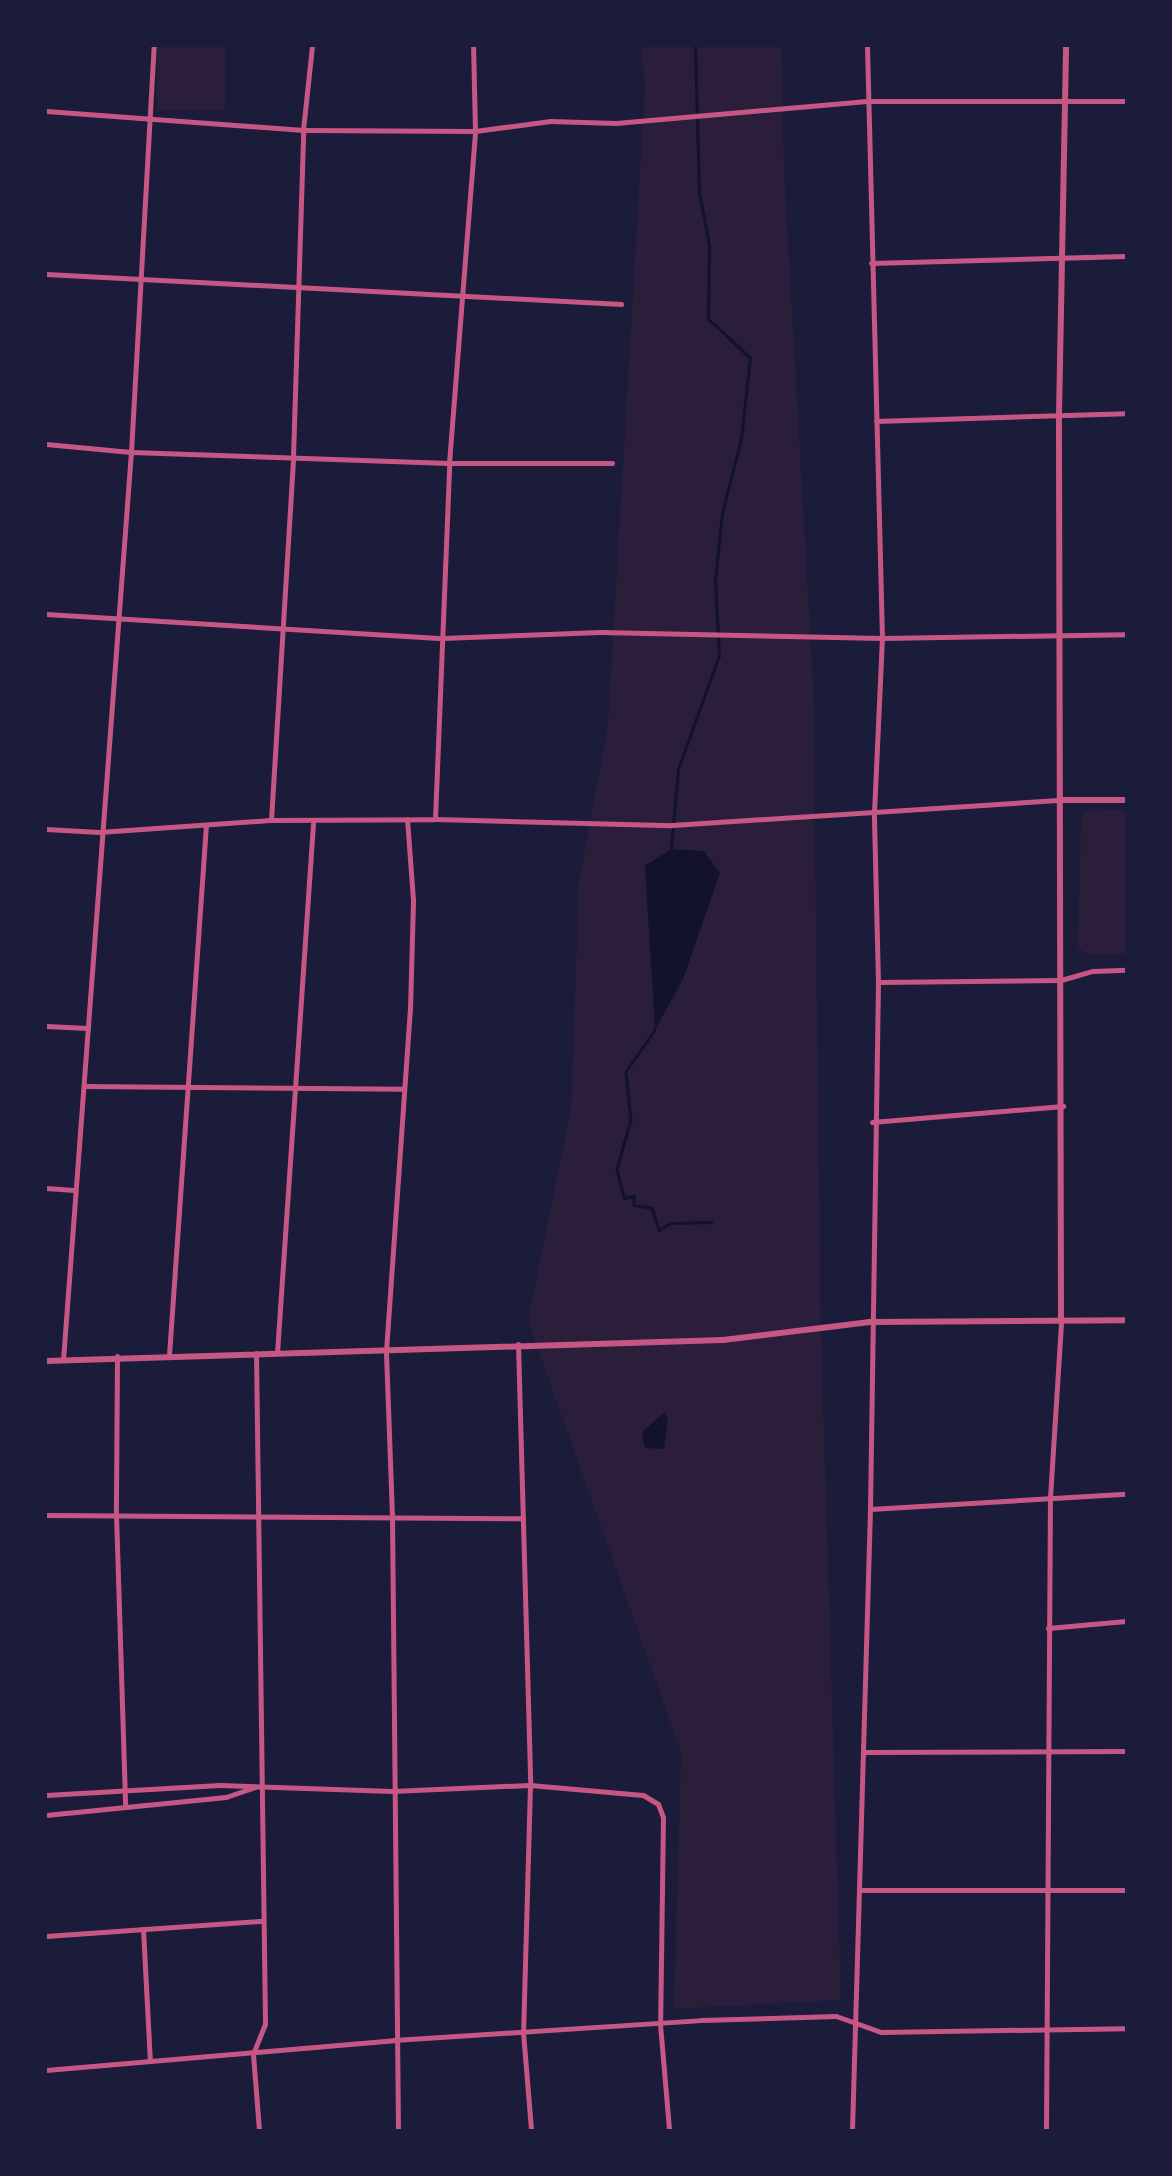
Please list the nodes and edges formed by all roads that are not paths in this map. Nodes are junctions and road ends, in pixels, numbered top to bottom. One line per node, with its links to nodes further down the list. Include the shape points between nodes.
1 (154, 46): 10 (street)
2 (312, 46): 11 (street)
3 (473, 46): 12 (street)
4 (867, 46): 6 (street)
5 (1066, 46): 7 (street)
6 (867, 101): 7 (street); 12 (street, via 616,123 550,121); 15 (street)
7 (1065, 101): 8 (street); 14 (street)
8 (1126, 101)
9 (46, 111): 10 (street)
10 (149, 116): 11 (street, via 208,125); 17 (street)
11 (303, 130): 12 (street); 18 (street)
12 (475, 131): 19 (street)
13 (1126, 257): 14 (street)
14 (1062, 258): 15 (street); 22 (street)
15 (871, 262): 23 (street)
16 (46, 274): 17 (street)
17 (137, 282): 18 (street); 25 (street)
18 (299, 288): 19 (street); 26 (street)
19 (463, 298): 20 (street); 27 (street)
20 (621, 304)
21 (1126, 413): 22 (street)
22 (1059, 415): 23 (street); 33 (street)
23 (876, 421): 35 (street)
24 (46, 444): 25 (street)
25 (131, 452): 26 (street); 30 (street)
26 (293, 457): 27 (street); 31 (street)
27 (449, 463): 28 (street); 34 (street)
28 (612, 463)
29 (46, 614): 30 (street)
30 (115, 617): 31 (street); 45 (street)
31 (279, 629): 34 (street); 40 (street)
32 (1126, 634): 33 (street)
33 (1060, 635): 35 (street); 36 (street)
34 (442, 638): 35 (street, via 711,632); 39 (street)
35 (882, 638): 38 (street)
36 (1061, 800): 37 (street); 38 (street); 47 (street)
37 (1126, 800)
38 (874, 813): 39 (street, via 672,825); 48 (street)
39 (435, 818): 41 (street)
40 (271, 820): 42 (street); 43 (street)
41 (407, 820): 42 (street); 54 (street, via 413,900)
42 (313, 823): 53 (street)
43 (206, 825): 45 (street); 52 (street)
44 (46, 829): 45 (street)
45 (99, 832): 50 (street)
46 (1126, 970): 47 (street, via 1093,971)
47 (1061, 980): 48 (street); 55 (street)
48 (878, 982): 56 (street)
49 (46, 1026): 50 (street)
50 (88, 1028): 51 (street)
51 (84, 1086): 52 (street); 58 (street)
52 (190, 1087): 53 (street); 66 (street)
53 (296, 1088): 54 (street); 65 (street)
54 (402, 1089): 63 (street)
55 (1063, 1107): 56 (street); 60 (street)
56 (873, 1122): 61 (street)
57 (46, 1188): 58 (street)
58 (74, 1190): 68 (street)
59 (1126, 1320): 60 (street)
60 (1061, 1321): 61 (street); 71 (street)
61 (870, 1322): 62 (street, via 723,1340); 72 (street)
62 (518, 1344): 63 (street); 77 (street)
63 (386, 1351): 65 (street); 76 (street)
64 (256, 1353): 65 (street); 66 (street); 75 (street)
65 (277, 1353)
66 (169, 1355): 67 (street)
67 (117, 1356): 68 (street); 73 (street)
68 (63, 1360): 69 (street)
69 (46, 1361)
70 (1126, 1494): 71 (street)
71 (1050, 1498): 72 (street); 79 (street)
72 (870, 1509): 82 (street)
73 (116, 1514): 74 (street); 75 (street); 85 (street)
74 (46, 1515)
75 (258, 1515): 76 (street); 84 (street)
76 (392, 1516): 77 (street); 86 (street)
77 (523, 1518): 83 (street)
78 (1126, 1621): 79 (street)
79 (1048, 1628): 80 (street)
80 (1046, 1748): 81 (street); 82 (street); 92 (street)
81 (1126, 1751)
82 (865, 1752): 90 (street)
83 (530, 1785): 86 (street); 97 (street, via 643,1795 658,1804 663,1817); 100 (street)
84 (258, 1786): 85 (street); 86 (street); 88 (street, via 226,1797); 93 (street)
85 (123, 1789): 87 (street); 88 (street)
86 (392, 1791): 101 (street)
87 (46, 1795)
88 (125, 1807): 89 (street)
89 (46, 1815)
90 (862, 1890): 92 (street); 96 (street)
91 (1126, 1890): 92 (street)
92 (1048, 1893): 99 (street)
93 (262, 1921): 94 (street); 102 (street, via 265,2024)
94 (143, 1930): 95 (street); 103 (street)
95 (46, 1936)
96 (855, 2020): 97 (street, via 836,2016); 99 (street, via 881,2032); 109 (street)
97 (660, 2024): 100 (street); 108 (street)
98 (1126, 2028): 99 (street)
99 (1043, 2030): 110 (street)
100 (523, 2032): 101 (street); 107 (street)
101 (394, 2040): 102 (street); 106 (street)
102 (253, 2054): 103 (street); 105 (street)
103 (150, 2061): 104 (street)
104 (46, 2070)
105 (259, 2130)
106 (398, 2130)
107 (531, 2130)
108 (670, 2130)
109 (852, 2130)
110 (1046, 2130)

